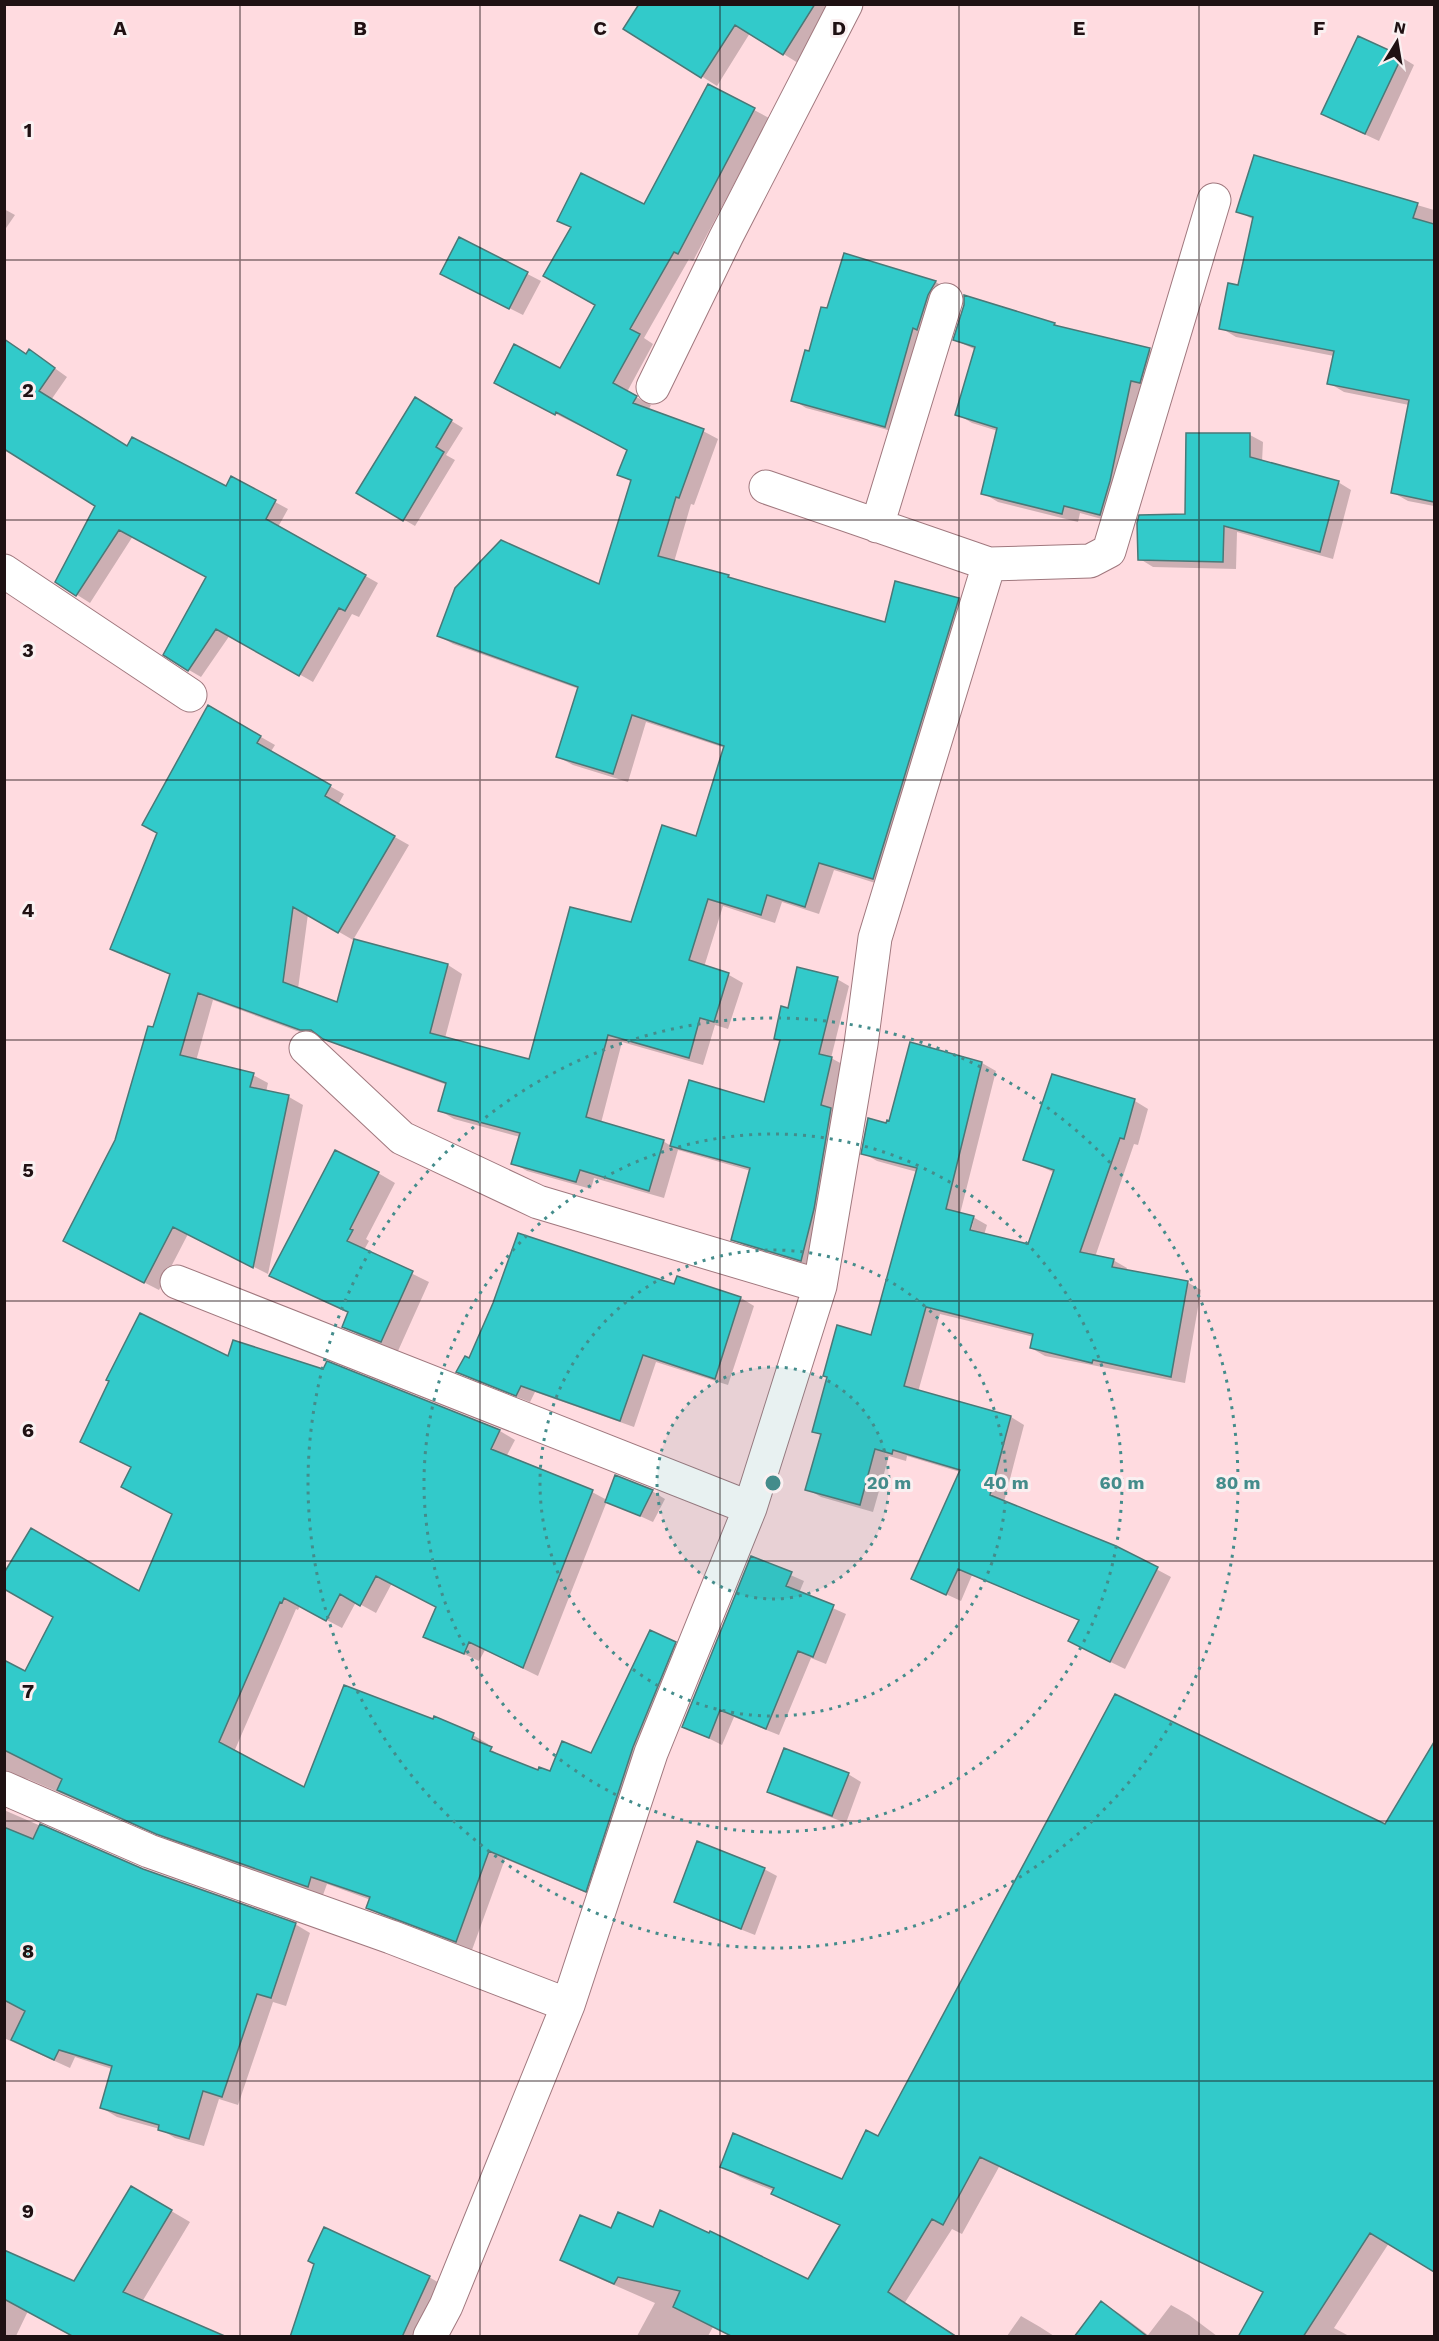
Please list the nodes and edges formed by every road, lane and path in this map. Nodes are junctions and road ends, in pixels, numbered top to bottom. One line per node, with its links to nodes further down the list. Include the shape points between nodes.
1 (846, 4): 4 (street)
2 (1214, 200): 7 (street, via 1109,551 1090,561)
3 (946, 300): 6 (street)
4 (653, 387)
5 (766, 487): 6 (street)
6 (877, 526): 7 (street)
7 (989, 564): 12 (street, via 875,938)
8 (4, 571): 9 (street)
9 (190, 695)
10 (306, 1048): 12 (street, via 402,1138 538,1202)
11 (177, 1282): 13 (street)
12 (820, 1286): 13 (street)
13 (750, 1509): 15 (street, via 651,1753)
14 (4, 1788): 15 (street, via 148,1851)
15 (568, 2005): 16 (street)
16 (430, 2337)

